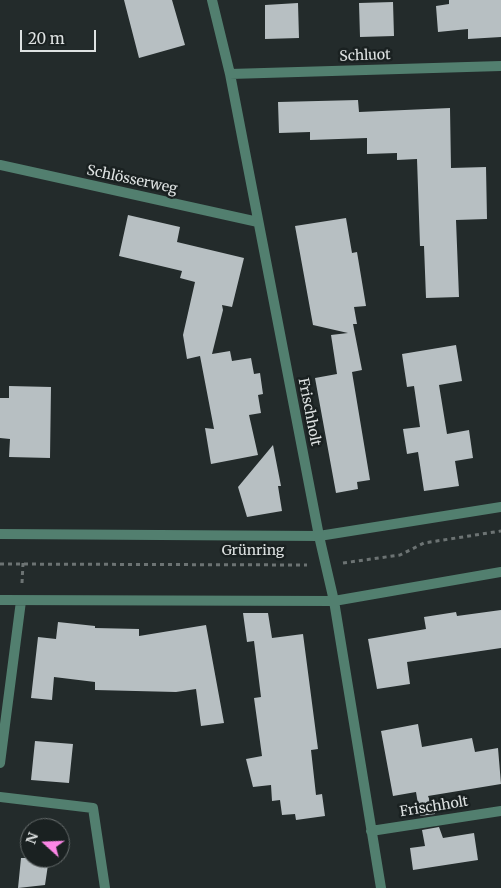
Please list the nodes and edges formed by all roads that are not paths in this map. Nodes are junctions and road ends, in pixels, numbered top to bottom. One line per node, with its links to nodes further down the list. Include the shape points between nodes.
1 (212, 0): 3 (street, Frischholt)
2 (501, 66): 3 (street, Schluot)
3 (230, 74): 5 (street, Frischholt)
4 (0, 165): 5 (street, Schlösserweg)
5 (258, 222): 8 (street, Frischholt)
6 (501, 508): 8 (street, Grünring)
7 (0, 534): 8 (street, Grünring)
8 (319, 536): 12 (street, Frischholt)
9 (501, 572): 12 (street)
10 (0, 600): 11 (street)
11 (21, 601): 12 (street); 13 (street)
12 (334, 601): 16 (street, Frischholt)
13 (0, 763)
14 (0, 797): 17 (street, via 93,808)
15 (501, 811): 16 (street, Frischholt)
16 (372, 831): 18 (street, Frischholt)
17 (105, 888)
18 (381, 888)

